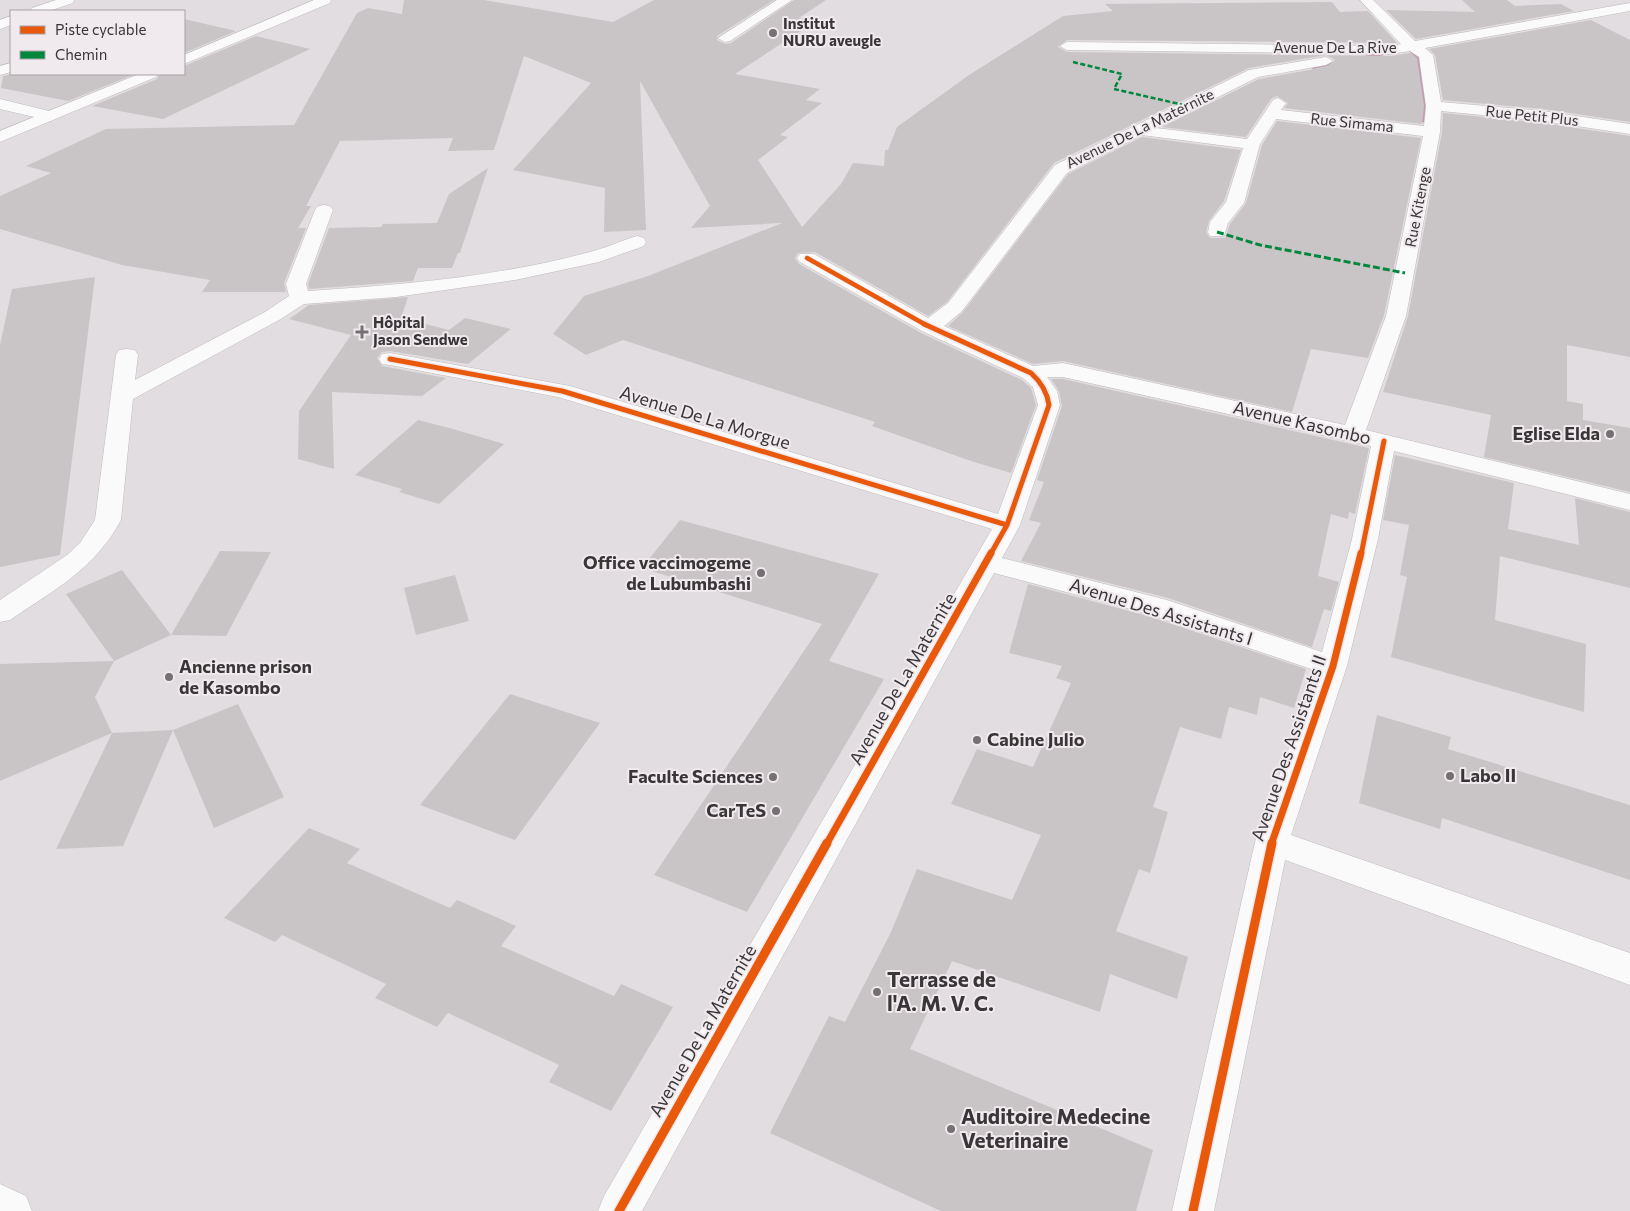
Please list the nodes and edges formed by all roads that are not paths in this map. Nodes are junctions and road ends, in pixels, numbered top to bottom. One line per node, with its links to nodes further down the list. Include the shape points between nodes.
1 (68, 0): 6 (street)
2 (325, 0): 11 (street)
3 (786, 0): 7 (street)
4 (1366, 0): 9 (street, Rue Kitenge, via 1404,40)
5 (1630, 7): 9 (street, Avenue De La Rive)
6 (40, 10)
7 (725, 38)
8 (1067, 46): 10 (street, Avenue De La Rive)
9 (1414, 46): 10 (street, Avenue De La Rive); 14 (street, Rue Kitenge, via 1426,56)
10 (1391, 50): 17 (street, Avenue De La Maternite, via 1254,73)
11 (185, 60)
12 (149, 75): 15 (street)
13 (0, 104): 15 (street)
14 (1434, 106): 16 (street, Rue Petit Plus, via 1543,116); 18 (street, Rue Kitenge)
15 (51, 116): 19 (street)
16 (1630, 129)
17 (1140, 130): 20 (street); 26 (street, Avenue De La Maternite, via 1061,169 955,308)
18 (1432, 132): 20 (street, Rue Simama, via 1275,108); 31 (street, Rue Kitenge, via 1396,316)
19 (0, 137)
20 (1252, 144): 22 (street, via 1235,203 1220,222)
21 (324, 210): 25 (street, via 296,284)
22 (1217, 232)
23 (637, 242): 25 (street, via 592,258 515,274 396,291)
24 (808, 258): 26 (street, Avenue De La Maternite)
25 (299, 298): 30 (street, via 272,316)
26 (929, 327): 29 (street, Avenue De La Maternite)
27 (127, 355): 30 (street)
28 (390, 359): 34 (street, Avenue De La Morgue, via 562,391)
29 (1031, 373): 31 (street, Avenue Kasombo, via 1063,370); 34 (street, Avenue De La Maternite, via 1042,382 1049,405)
30 (122, 396): 36 (street, via 108,520 101,537 77,560)
31 (1353, 434): 32 (street, Avenue Kasombo)
32 (1384, 441): 33 (street, Avenue Kasombo); 37 (street, Avenue Des Assistants II, via 1365,539)
33 (1630, 502)
34 (1007, 525): 35 (street, Avenue De La Maternite)
35 (986, 562): 37 (street, Avenue Des Assistants I, via 1157,607); 42 (street, Avenue De La Maternite)
36 (0, 613)
37 (1333, 666): 38 (street, Avenue Des Assistants II)
38 (1272, 842): 39 (street); 43 (street, Avenue Des Assistants II)
39 (1630, 969)
40 (0, 1205): 41 (street)
41 (11, 1211)
42 (619, 1211)
43 (1193, 1211)

